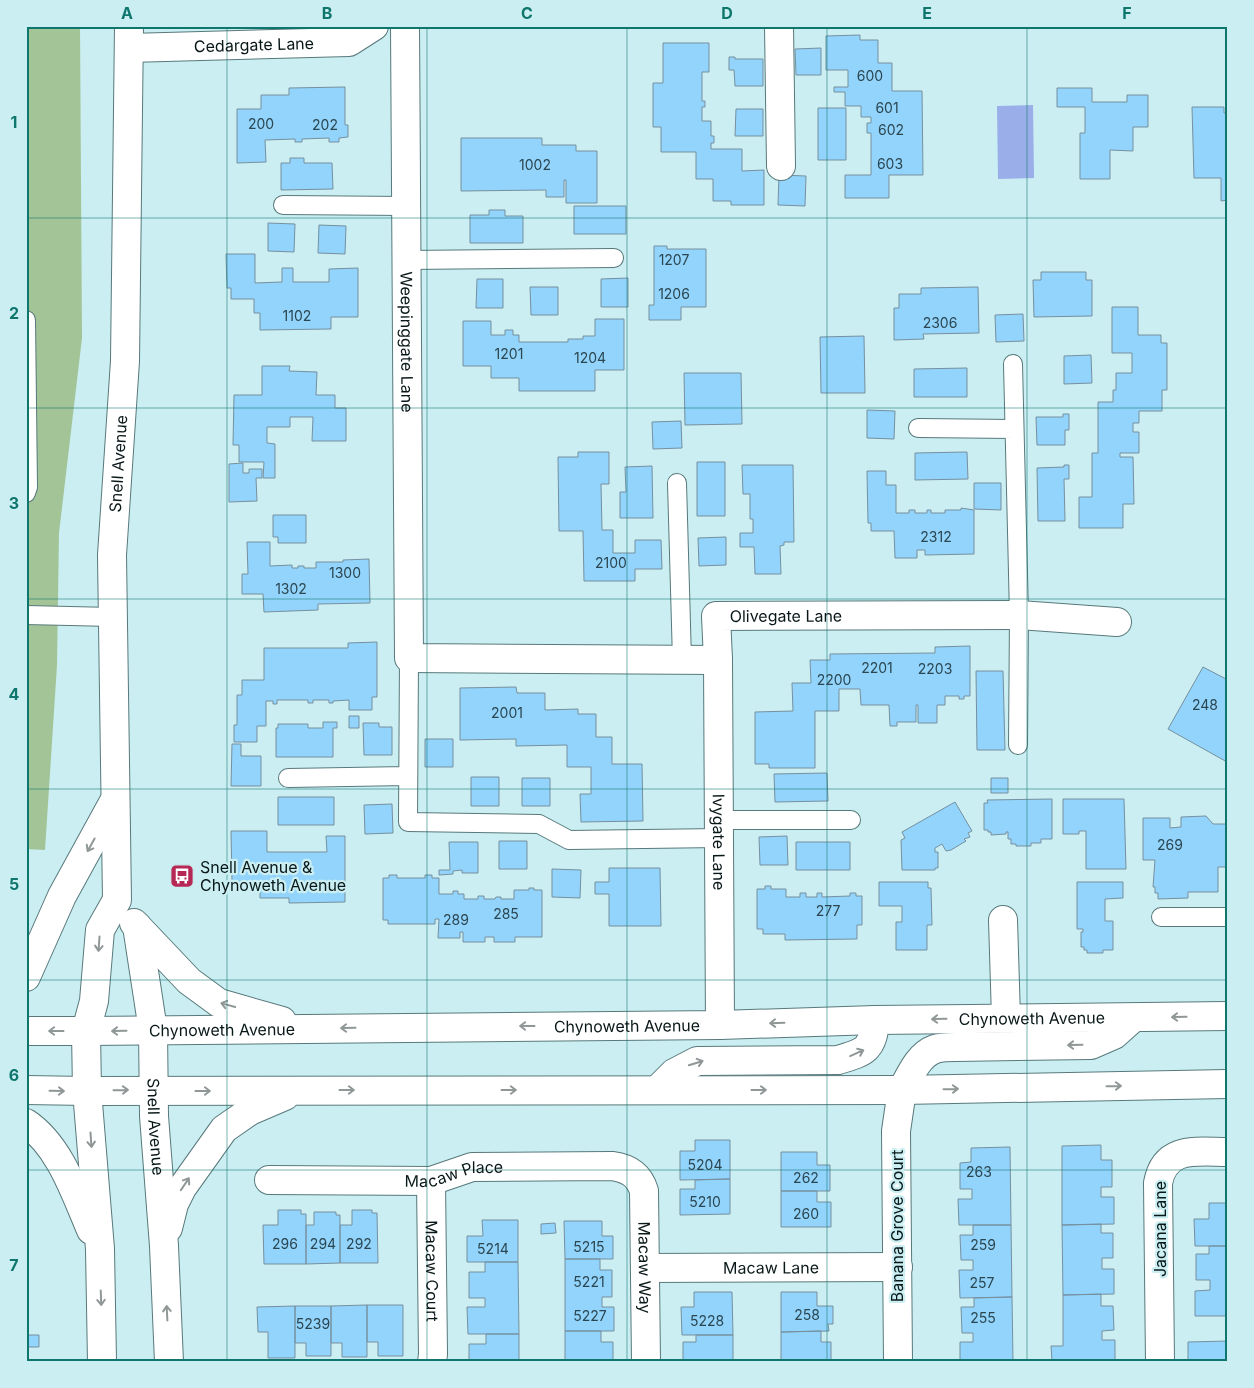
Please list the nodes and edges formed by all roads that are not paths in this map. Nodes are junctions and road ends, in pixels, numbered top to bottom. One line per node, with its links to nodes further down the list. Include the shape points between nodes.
1 (374, 26): 4 (street, Cedargate Lane, via 349,42)
2 (405, 26): 7 (street, Weepinggate Lane)
3 (779, 26): 5 (street)
4 (129, 37): 18 (street, Snell Avenue, via 125,361 112,555)
5 (781, 166)
6 (283, 205): 7 (lane)
7 (406, 206): 9 (street, Weepinggate Lane)
8 (614, 258): 9 (lane)
9 (406, 260): 20 (street, Weepinggate Lane)
10 (26, 320): 15 (lane)
11 (1013, 364): 13 (lane)
12 (918, 428): 13 (lane)
13 (1014, 429): 17 (lane)
14 (677, 483): 21 (lane)
15 (26, 493)
16 (26, 615): 18 (lane)
17 (1019, 616): 19 (street, Olivegate Lane); 22 (street, Olivegate Lane, via 716,616); 23 (lane)
18 (112, 617): 26 (street, Snell Avenue)
19 (1117, 622)
20 (409, 658): 21 (street); 24 (lane)
21 (682, 660): 22 (street)
22 (718, 660): 28 (street, Ivygate Lane)
23 (1018, 745)
24 (407, 776): 25 (lane); 28 (lane, via 408,822 538,824 569,840)
25 (288, 778)
26 (114, 802): 29 (street, Snell Avenue); 34 (street, one-way to 34, via 62,896)
27 (851, 820): 28 (lane)
28 (719, 829): 39 (street, Ivygate Lane)
29 (116, 900): 33 (street); 43 (street, Snell Avenue, one-way to 43, via 100,930 94,1001)
30 (1228, 916): 31 (lane)
31 (1161, 917)
32 (1003, 920): 36 (street)
33 (137, 926): 40 (street, one-way to 33, via 219,1003 190,980); 41 (street, Snell Avenue)
34 (26, 976)
35 (1228, 1016): 37 (street, Chynoweth Avenue, one-way to 37)
36 (1006, 1018): 37 (street, Chynoweth Avenue); 38 (street, Chynoweth Avenue, one-way to 38)
37 (1133, 1018): 49 (street, one-way to 49, via 1114,1036 1091,1044 935,1049 917,1063)
38 (875, 1020): 39 (street, Chynoweth Avenue, one-way to 39); 48 (street, one-way to 38, via 674,1073 697,1061 838,1060 857,1055 868,1048)
39 (720, 1025): 40 (street, Chynoweth Avenue, one-way to 40)
40 (308, 1029): 41 (street, Chynoweth Avenue)
41 (153, 1030): 43 (street, Chynoweth Avenue, one-way to 43); 46 (street, Snell Avenue)
42 (26, 1031): 43 (street, Chynoweth Avenue, one-way to 42)
43 (86, 1032): 50 (street, Snell Avenue)
44 (1228, 1084): 49 (street, one-way to 44)
45 (26, 1090): 50 (street, one-way to 50)
46 (154, 1090): 47 (street, one-way to 47); 50 (street, one-way to 46); 56 (street, Snell Avenue)
47 (298, 1090): 48 (street, one-way to 48); 56 (street, one-way to 47, via 174,1204 182,1188 224,1129 250,1111)
48 (657, 1090): 49 (street, one-way to 49)
49 (902, 1090): 58 (street, Banana Grove Court, via 896,1131)
50 (87, 1091): 57 (street, Snell Avenue, one-way to 57)
51 (26, 1123): 57 (street, via 40,1133 67,1173)
52 (1228, 1152): 65 (street, Jacana Lane, via 1177,1155 1160,1172)
53 (636, 1176): 55 (street, Macaw Place, via 630,1170 612,1166 472,1167); 59 (street, Macaw Way, via 644,1191)
54 (269, 1180): 55 (street, Macaw Place)
55 (431, 1181): 62 (street, Macaw Court)
56 (164, 1246): 61 (street, Snell Avenue, one-way to 56)
57 (100, 1249): 60 (street, Snell Avenue, one-way to 60)
58 (898, 1267): 59 (street, Macaw Lane); 64 (street, Banana Grove Court)
59 (645, 1268): 63 (street, Macaw Way)
60 (102, 1362)
61 (169, 1362)
62 (432, 1362)
63 (646, 1362)
64 (898, 1362)
65 (1160, 1362)

